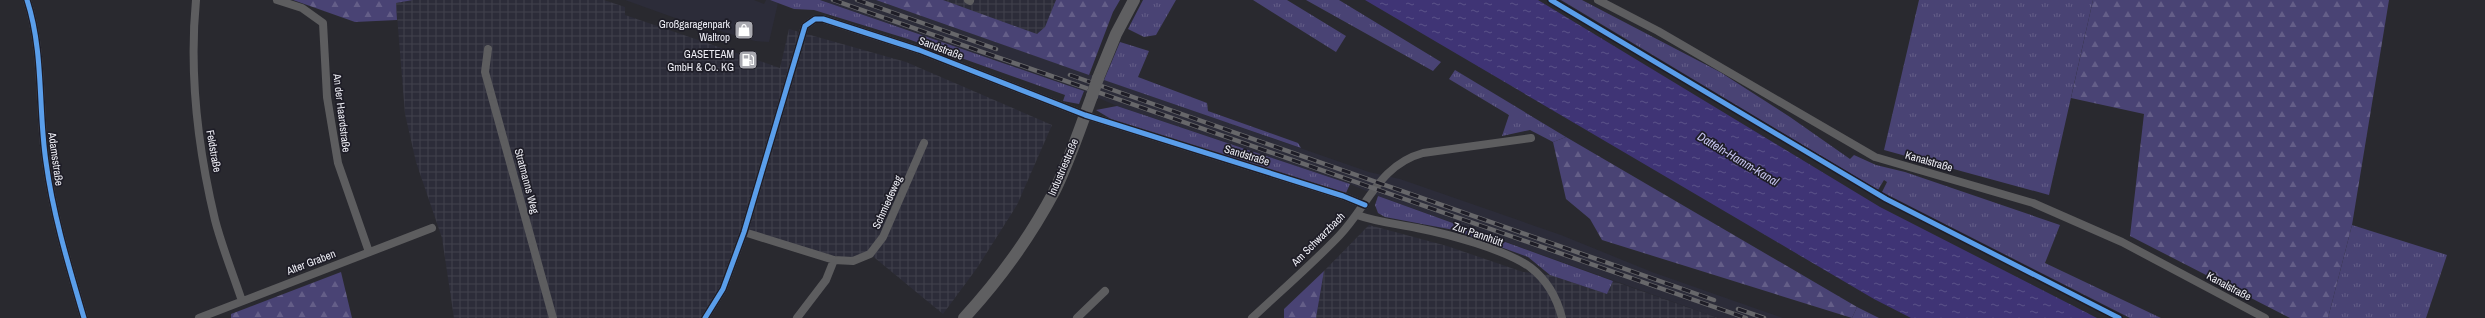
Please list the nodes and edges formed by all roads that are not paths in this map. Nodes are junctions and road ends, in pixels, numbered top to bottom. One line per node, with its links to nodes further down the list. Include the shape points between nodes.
1 (27, 0): 18 (street, Adamsstraße, via 36,36 46,163 55,213)
2 (196, 0): 17 (street, Feldstraße, via 193,28 198,122 215,220)
3 (277, 0): 14 (street, An der Haardstraße, via 302,8 323,24 327,97 338,163)
4 (1134, 0): 7 (main road, Industriestraße, bridge, via 1116,34)
5 (1598, 0): 27 (street, Kanalstraße, via 1658,31 1875,156 2033,203 2122,242)
6 (488, 49): 20 (street, Stratmanns Weg, via 485,72)
7 (1085, 115): 10 (street, Sandstraße); 13 (street, Sandstraße, via 919,50 823,19 815,19 805,26); 23 (main road, Industriestraße, via 1054,192 990,290)
8 (1531, 138): 10 (street, Am Schwarzbach, via 1407,157 1382,177)
9 (924, 143): 15 (street, Schmiedeweg, via 883,237 870,254 853,261)
10 (1365, 205): 11 (street, Am Schwarzbach)
11 (1357, 215): 25 (street, Am Schwarzbach, via 1339,236); 26 (street, Zur Pannhütt, via 1373,221 1460,238 1530,267 1553,293)
12 (432, 228): 14 (street, Alter Graben)
13 (744, 232): 15 (street, Schmiedeweg); 21 (street, Sandstraße, via 723,289)
14 (369, 252): 17 (street, Alter Graben)
15 (834, 260): 22 (street, via 826,280)
16 (1105, 291): 24 (street)
17 (242, 301): 19 (street, Alter Graben)
18 (84, 318)
19 (199, 318)
20 (553, 318)
21 (705, 318)
22 (797, 318)
23 (964, 318)
24 (1077, 318)
25 (1252, 318)
26 (1562, 318)
27 (2265, 318)

